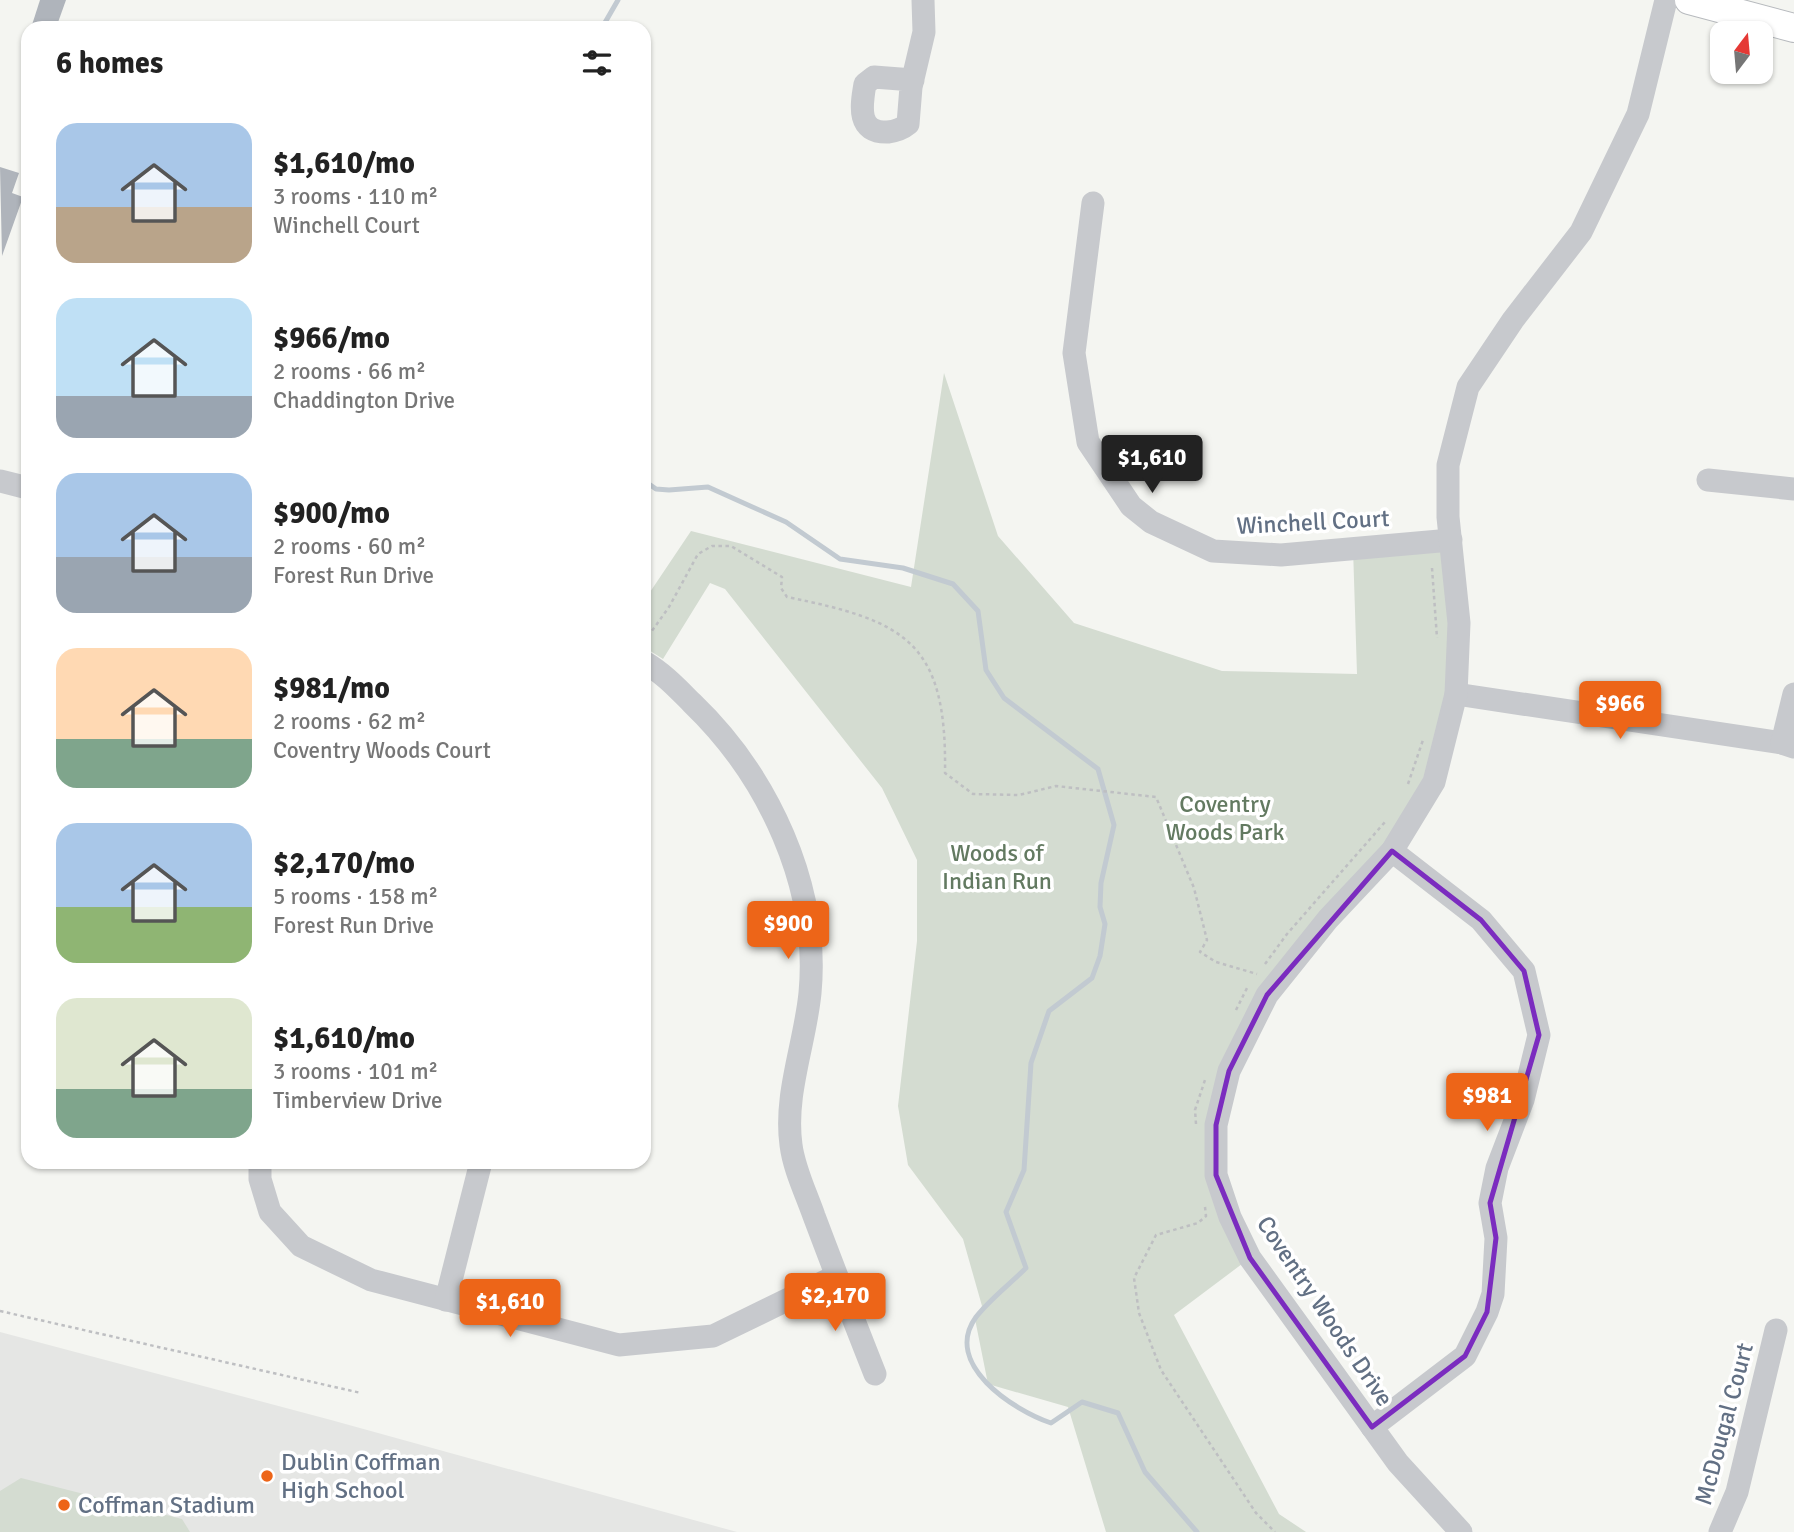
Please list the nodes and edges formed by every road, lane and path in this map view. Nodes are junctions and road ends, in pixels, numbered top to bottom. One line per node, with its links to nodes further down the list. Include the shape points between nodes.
1 (923, 0): 5 (street, via 924,32)
2 (1666, 0): 11 (street, Coventry Woods Drive, via 1638,114 1581,232 1468,387 1448,464)
3 (1689, 0): 4 (main road)
4 (1794, 28)
5 (913, 80)
6 (1093, 203): 11 (street, Winchell Court, via 1074,353 1088,442 1131,506 1151,522 1213,551 1281,555)
7 (1708, 480): 10 (street)
8 (0, 481): 9 (street)
9 (21, 486)
10 (1794, 489)
11 (1451, 540): 16 (street, Coventry Woods Drive, via 1459,623)
12 (1432, 568): 14 (path)
13 (651, 633): 23 (path, via 698,554 712,546 731,546 782,577 787,597 864,615 910,640 927,664 942,702 945,773 973,794 1019,795 1056,786 1156,797 1194,888 1207,940 1200,953)
14 (1438, 647)
15 (651, 666): 30 (street, via 723,733 756,779 792,852 810,957 804,1039 789,1109 791,1147)
16 (1456, 694): 19 (street); 22 (street, Coventry Woods Drive, via 1433,782)
17 (1794, 694): 19 (street)
18 (1427, 728): 20 (path)
19 (1788, 745)
20 (1406, 791)
21 (1386, 821): 23 (path)
22 (1392, 851): 36 (street, Coventry Woods Drive, via 1328,919 1267,995 1229,1071 1216,1125 1216,1175 1250,1258); 36 (street, via 1481,920 1524,971 1539,1035 1490,1203 1496,1238 1493,1294 1487,1311 1465,1356)
23 (1257, 975): 24 (path)
24 (1235, 1012)
25 (1207, 1076): 26 (path, via 1195,1110)
26 (1197, 1135)
27 (260, 1169): 31 (street, via 270,1212 300,1246 371,1280)
28 (479, 1169): 31 (street)
29 (1204, 1202): 37 (path, via 1206,1216 1198,1223 1156,1235 1134,1278 1139,1312 1161,1370 1256,1513)
30 (836, 1276): 31 (street, via 713,1336 619,1345); 34 (street)
31 (446, 1300)
32 (0, 1311): 35 (path)
33 (1776, 1330): 39 (street, McDougal Court, via 1737,1492)
34 (875, 1374)
35 (361, 1393)
36 (1372, 1427): 38 (street, Coventry Woods Drive)
37 (1275, 1532)
38 (1461, 1532)
39 (1720, 1532)

